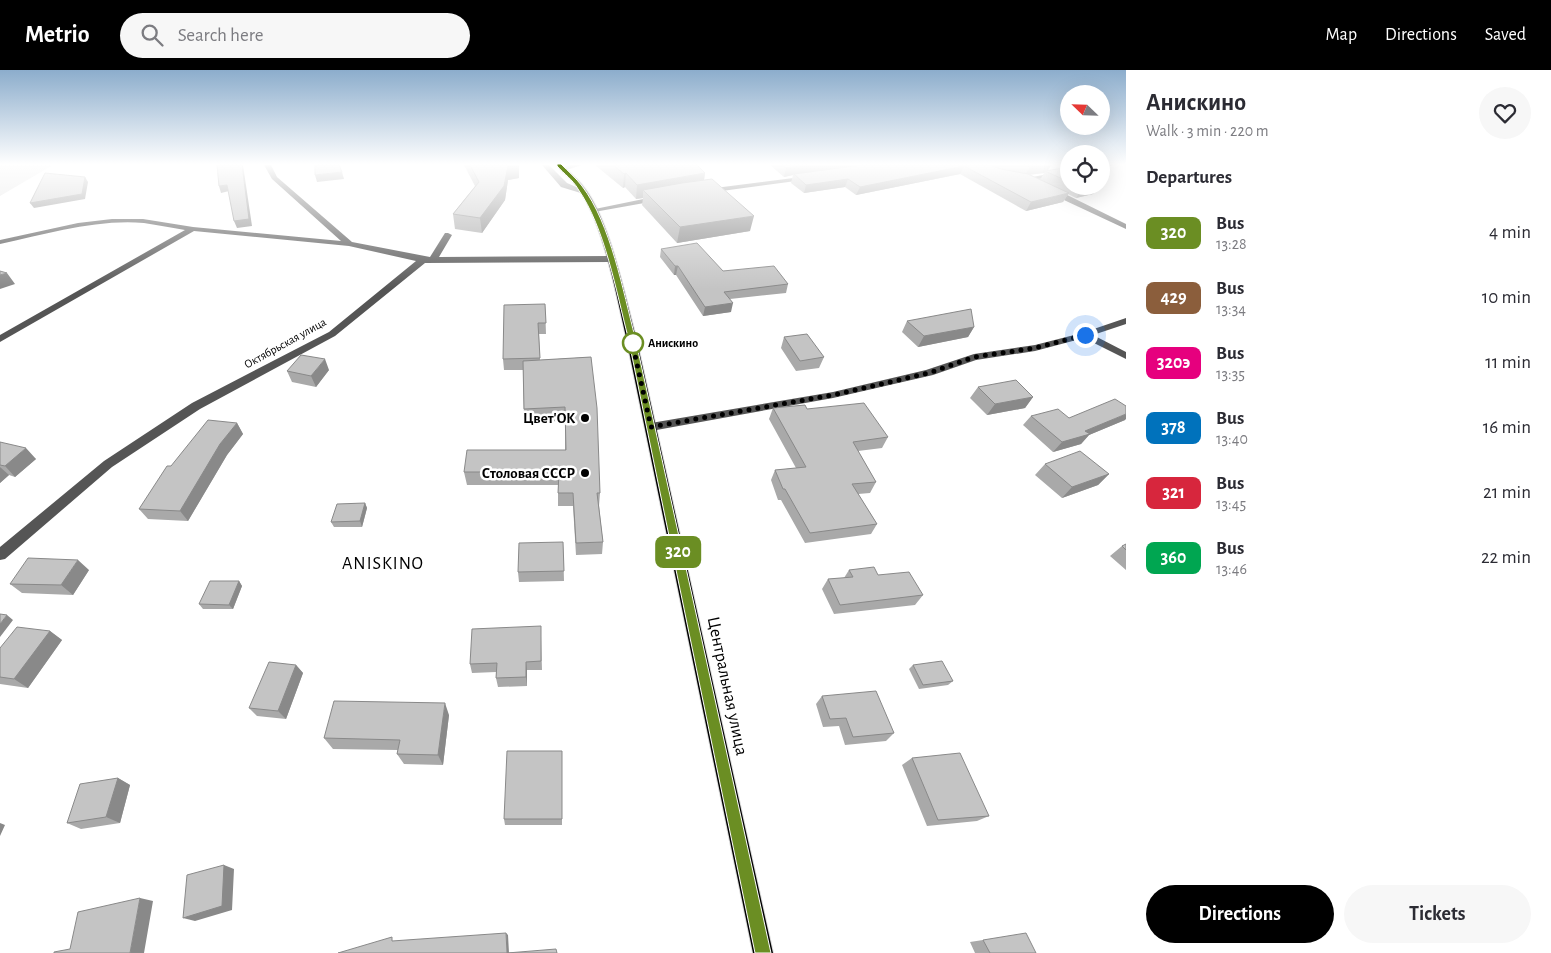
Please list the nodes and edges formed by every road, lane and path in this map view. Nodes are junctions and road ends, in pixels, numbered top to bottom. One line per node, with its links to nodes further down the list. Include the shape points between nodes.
1 (306, 206): 10 (street)
2 (592, 206): 5 (main road, Центральная улица)
3 (615, 206): 5 (street)
4 (1083, 206): 6 (street)
5 (594, 210): 11 (main road, Центральная улица)
6 (1126, 227)
7 (193, 229): 9 (street, via 143,221 112,221); 10 (street); 15 (street)
8 (448, 235): 12 (street)
9 (0, 242)
10 (348, 244): 12 (street)
11 (611, 259): 12 (street); 17 (main road, Центральная улица)
12 (428, 260): 18 (street, Октябрьская улица, via 332,334 196,406 108,464)
13 (1126, 321): 14 (street)
14 (1085, 335): 16 (street); 17 (street, via 1035,348 974,357 929,373 833,395)
15 (0, 339)
16 (1126, 356)
17 (651, 427): 19 (main road, Центральная улица)
18 (0, 554)
19 (763, 953)

